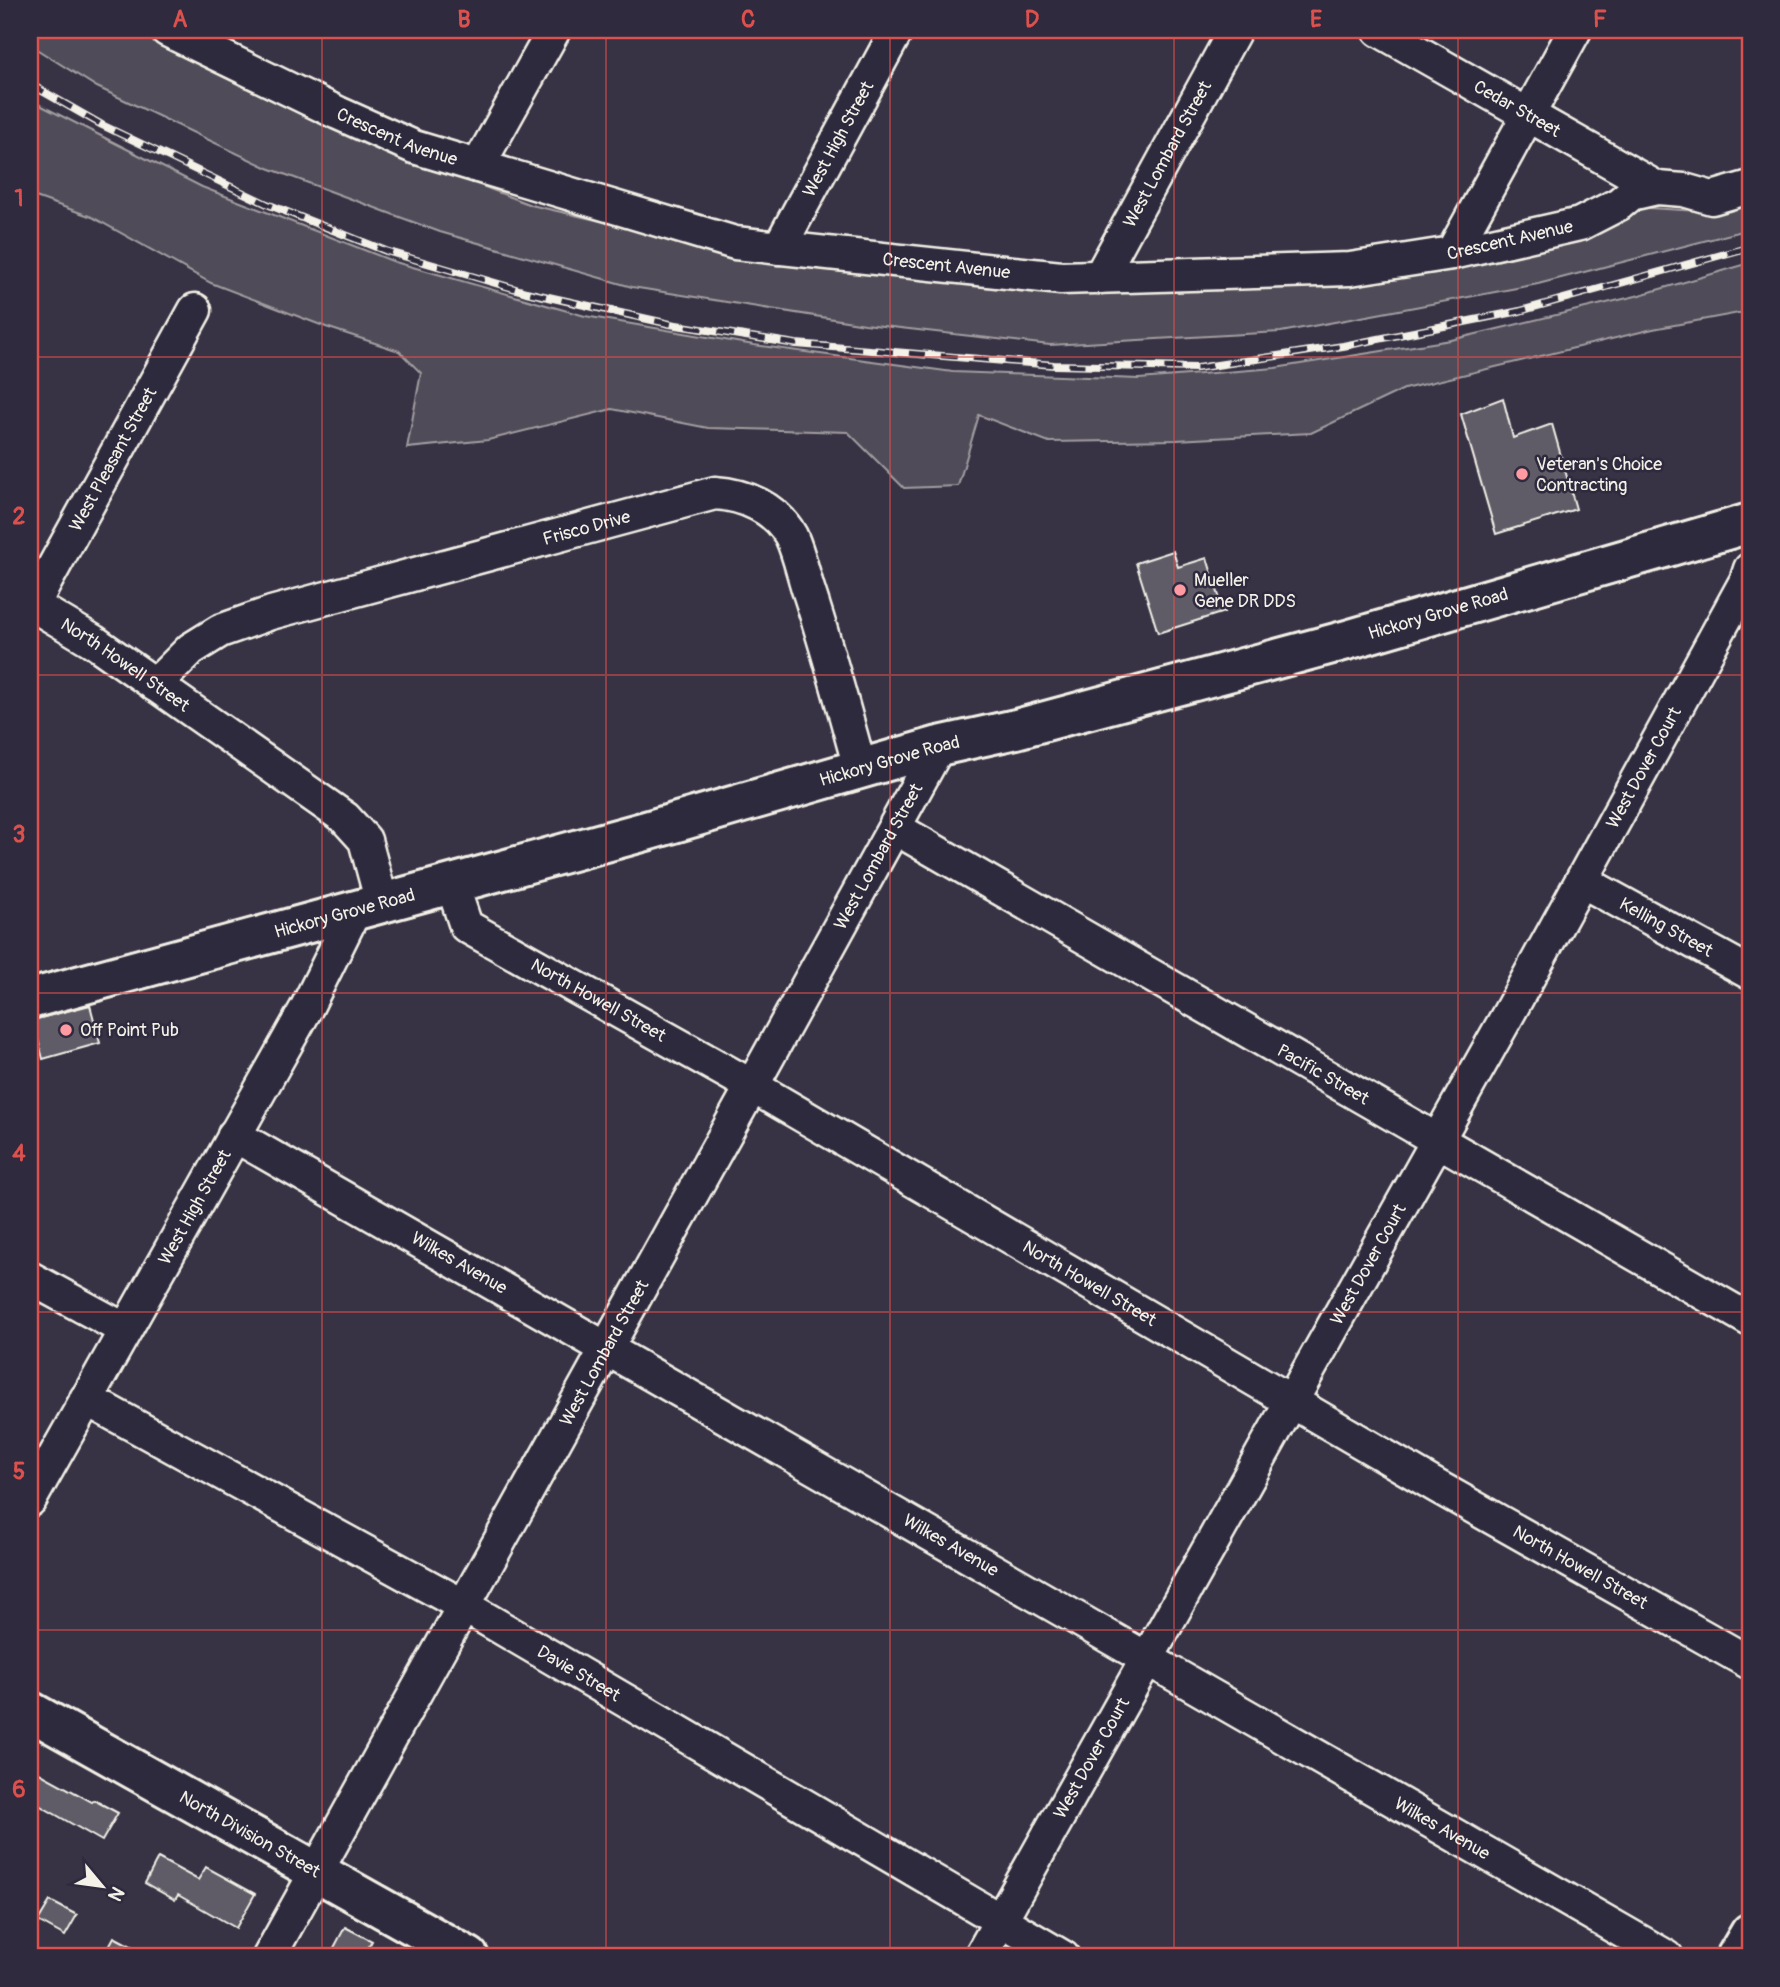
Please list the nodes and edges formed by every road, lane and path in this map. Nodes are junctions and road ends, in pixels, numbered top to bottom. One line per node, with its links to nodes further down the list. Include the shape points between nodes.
1 (167, 30): 7 (street, Crescent Avenue)
2 (554, 30): 9 (street)
3 (897, 30): 12 (street, West High Street)
4 (1235, 30): 14 (street, West Lombard Street)
5 (1379, 30): 8 (street, Cedar Street)
6 (1575, 30): 8 (street)
7 (204, 38): 9 (street, Crescent Avenue, via 414,147)
8 (1528, 114): 11 (street, Cedar Street); 13 (street)
9 (478, 166): 12 (street, Crescent Avenue, via 735,243)
10 (1750, 187): 11 (street, Crescent Avenue, via 1712,198)
11 (1657, 188): 13 (street, Crescent Avenue, via 1631,194 1580,223)
12 (779, 248): 14 (street, Crescent Avenue, via 1061,278)
13 (1452, 253): 14 (street, Crescent Avenue, via 1350,269)
14 (1100, 277)
15 (195, 310): 18 (street, West Pleasant Street)
16 (1750, 523): 20 (main road, Hickory Grove Road, via 1348,640)
17 (1750, 569): 23 (street, West Dover Court)
18 (33, 598): 19 (street, North Howell Street)
19 (155, 685): 21 (street, Frisco Drive, via 191,649 220,631 271,613 715,493 739,495 757,502 790,535); 25 (street, North Howell Street, via 345,818 365,840)
20 (939, 746): 21 (main road, Hickory Grove Road); 22 (street, West Lombard Street)
21 (860, 768): 24 (main road, Hickory Grove Road)
22 (895, 828): 28 (street, West Lombard Street); 30 (street, Pacific Street)
23 (1582, 881): 26 (street, Kelling Street); 30 (street, West Dover Court)
24 (452, 884): 25 (main road, Hickory Grove Road); 28 (street, North Howell Street, via 466,926)
25 (368, 907): 27 (main road, Hickory Grove Road); 29 (street, West High Street)
26 (1750, 974)
27 (30, 999)
28 (752, 1086): 34 (street, West Lombard Street); 36 (street, North Howell Street)
29 (234, 1135): 33 (street, West High Street); 34 (street, Wilkes Avenue)
30 (1438, 1141): 32 (street, Pacific Street); 36 (street, West Dover Court)
31 (30, 1278): 33 (street)
32 (1750, 1320)
33 (124, 1329): 35 (street, West High Street)
34 (608, 1346): 38 (street, West Lombard Street); 39 (street, Wilkes Avenue)
35 (86, 1399): 37 (street, West High Street); 38 (street, Davie Street)
36 (1292, 1401): 39 (street, West Dover Court); 40 (street, North Howell Street)
37 (30, 1500)
38 (464, 1606): 42 (street, West Lombard Street); 43 (street, Davie Street)
39 (1147, 1660): 43 (street, West Dover Court); 49 (street, Wilkes Avenue)
40 (1750, 1663)
41 (30, 1711): 42 (main road, North Division Street)
42 (317, 1871): 45 (street, West Lombard Street); 46 (main road, North Division Street)
43 (1000, 1921): 47 (street, West Dover Court); 48 (street, Davie Street)
44 (1750, 1933): 50 (main road)
45 (268, 1957)
46 (469, 1957)
47 (980, 1957)
48 (1063, 1957)
49 (1667, 1957)
50 (1737, 1957)

